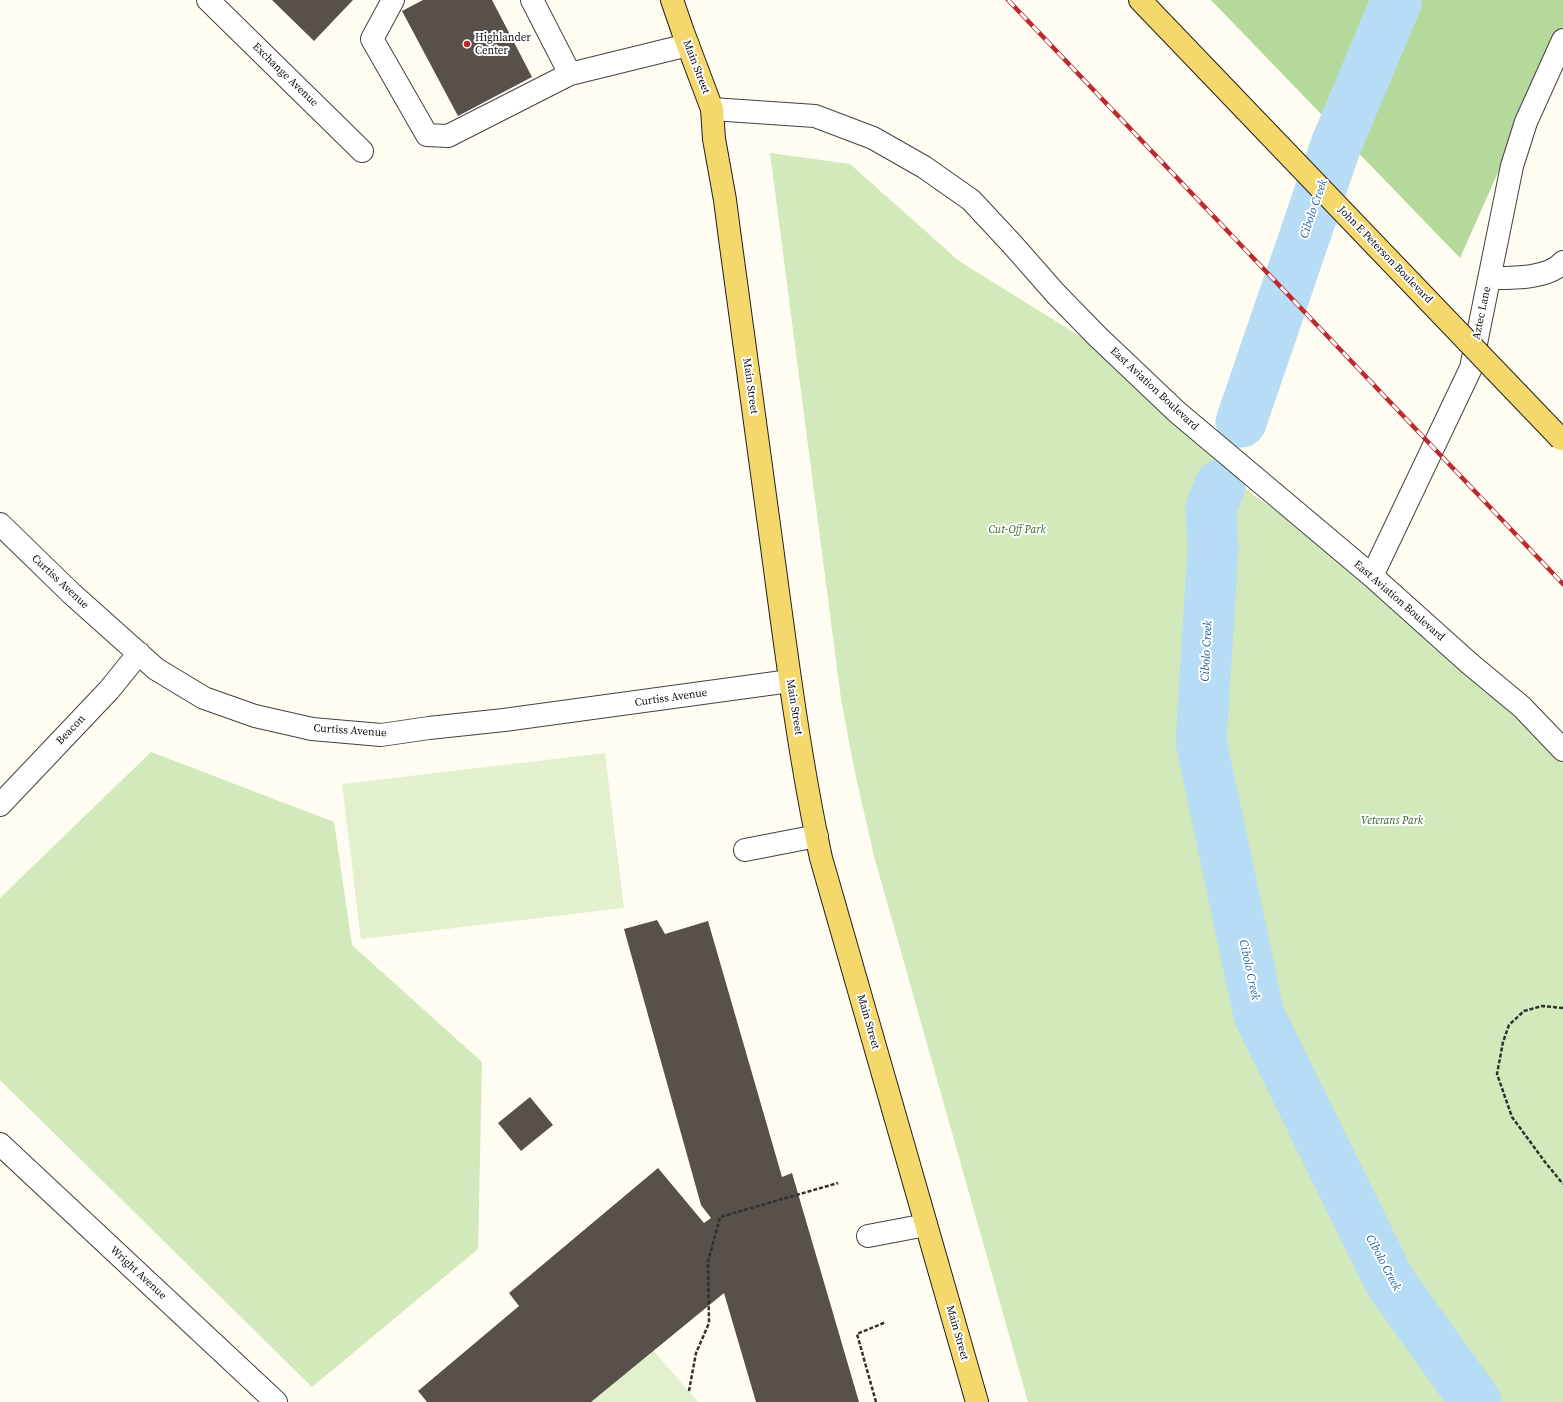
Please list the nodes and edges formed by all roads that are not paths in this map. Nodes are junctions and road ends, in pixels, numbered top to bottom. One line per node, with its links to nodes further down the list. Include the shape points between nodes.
1 (208, 0): 10 (street, Exchange Avenue)
2 (393, 0): 8 (street, via 372,39 427,135 448,136)
3 (532, 0): 8 (street)
4 (672, 0): 7 (main road, Main Street)
5 (1140, 0): 13 (main road, John E Peterson Boulevard, bridge)
6 (1563, 40): 12 (street, Aztec Lane, via 1526,122 1512,166)
7 (688, 45): 8 (street); 9 (main road, Main Street)
8 (570, 74)
9 (712, 109): 15 (street, East Aviation Boulevard, via 815,116 873,138 924,167 971,200 1056,294 1177,412); 17 (main road, Main Street, via 714,139 728,223)
10 (362, 151)
11 (1563, 262): 12 (street, via 1558,268 1525,278)
12 (1490, 278): 15 (street, Aztec Lane, via 1470,368)
13 (1562, 440)
14 (0, 524): 16 (street, Curtiss Avenue, via 72,594)
15 (1372, 576): 18 (street, East Aviation Boulevard, via 1522,707)
16 (139, 653): 17 (street, Curtiss Avenue, via 156,669 204,698 256,716 312,728 381,735); 19 (street, Beacon, via 109,690)
17 (790, 681): 20 (main road, Main Street, via 805,780)
18 (1563, 750)
19 (0, 805)
20 (817, 836): 21 (street); 23 (main road, Main Street, via 821,858)
21 (746, 850)
22 (0, 1144): 25 (street, Wright Avenue)
23 (926, 1225): 24 (street); 26 (main road, Main Street)
24 (868, 1236)
25 (276, 1402)
26 (977, 1402)

